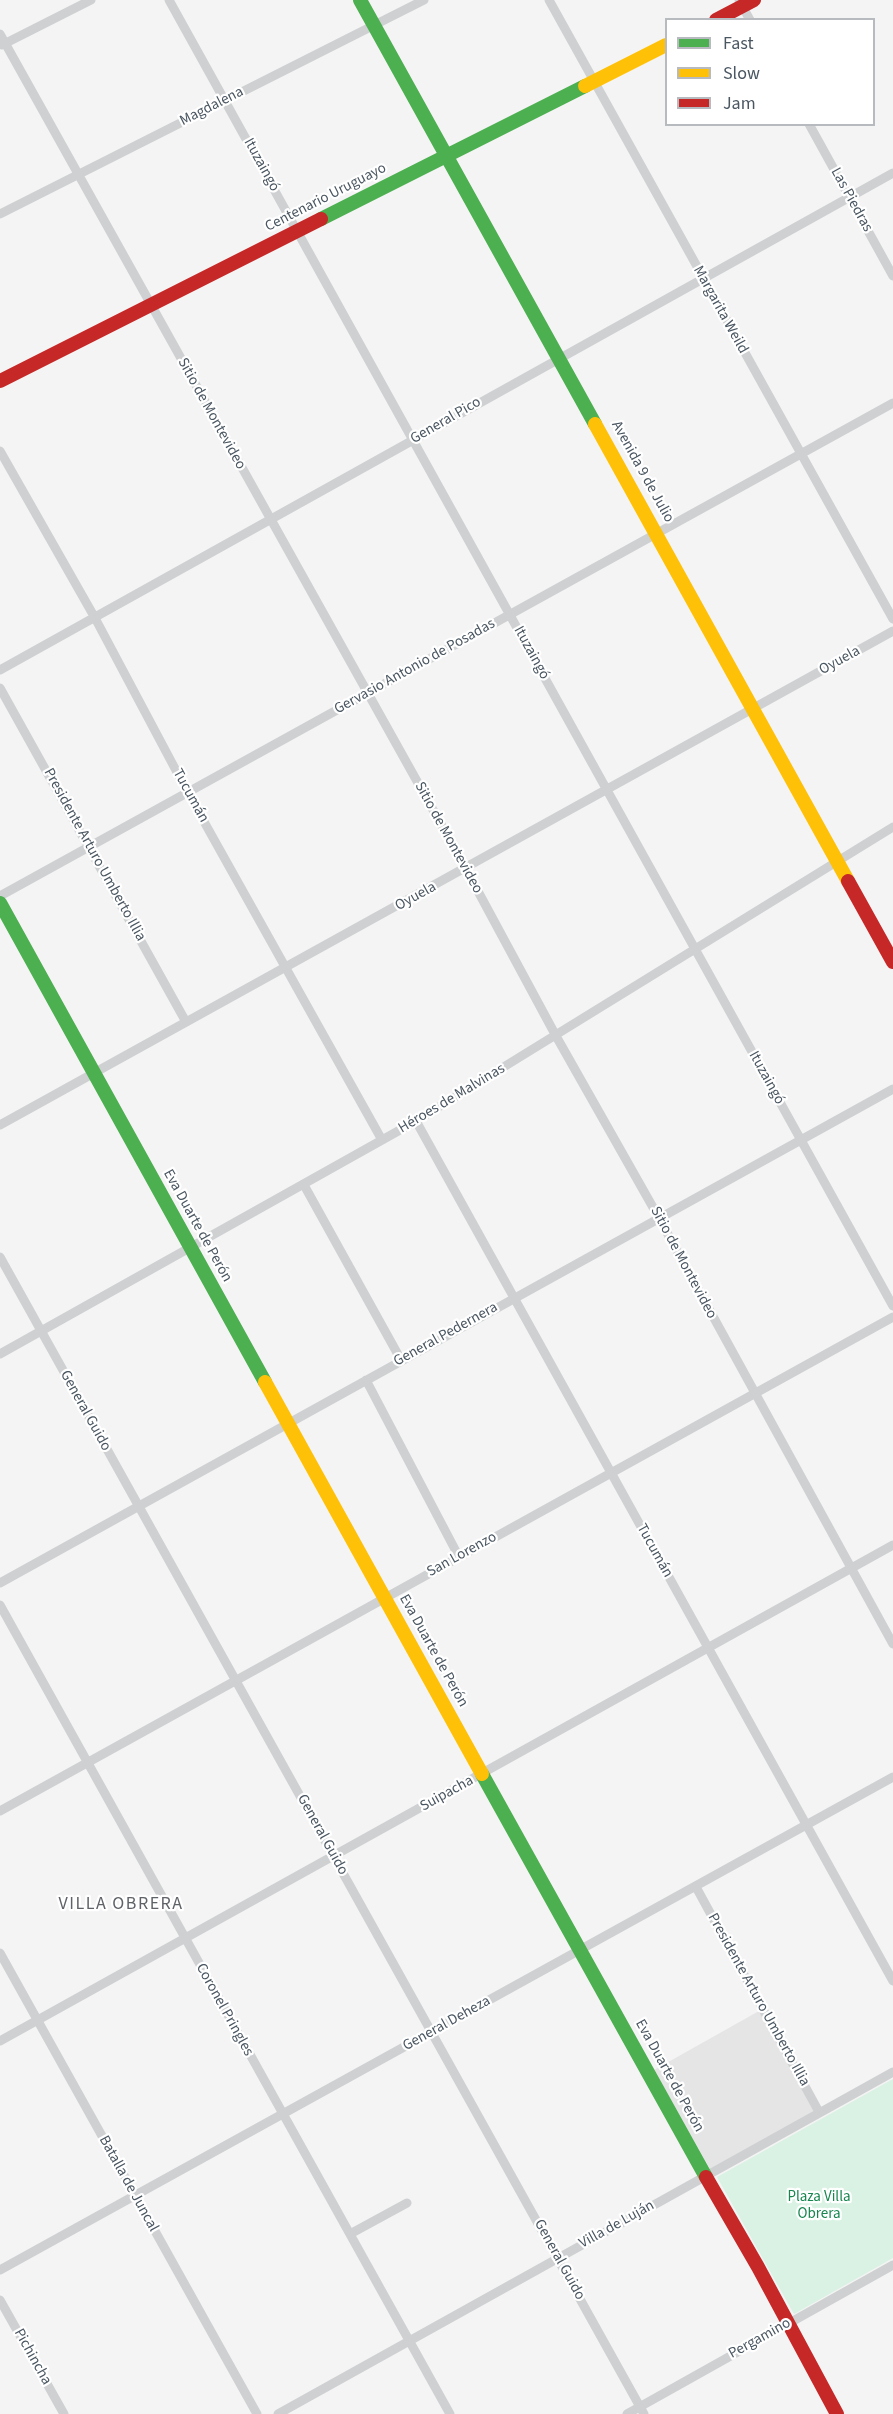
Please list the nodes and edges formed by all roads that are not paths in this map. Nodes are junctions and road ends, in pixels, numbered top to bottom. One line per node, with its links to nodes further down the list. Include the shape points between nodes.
1 (91, 0): 11 (street)
2 (169, 0): 14 (street, Ituzaingó)
3 (360, 0): 9 (main road, Avenida 9 de Julio)
4 (424, 0): 9 (street, Magdalena)
5 (549, 0): 13 (street, Margarita Weild)
6 (745, 2): 7 (main road); 8 (street)
7 (719, 18)
8 (749, 18)
9 (374, 25): 14 (street, Magdalena); 16 (main road, Avenida 9 de Julio)
10 (0, 34): 11 (street, Sitio de Montevideo)
11 (3, 45): 18 (street, Sitio de Montevideo)
12 (665, 46): 13 (main road, Centenario Uruguayo)
13 (594, 82): 16 (main road, Centenario Uruguayo); 23 (street, Margarita Weild)
14 (225, 102): 18 (street, Magdalena); 21 (street, Ituzaingó)
15 (810, 126): 19 (street, Las Piedras)
16 (446, 155): 21 (main road, Centenario Uruguayo); 25 (main road, Avenida 9 de Julio)
17 (893, 173): 19 (street, General Pico)
18 (77, 175): 20 (street, Magdalena); 24 (street, Sitio de Montevideo)
19 (850, 197): 22 (street, Las Piedras); 23 (street, General Pico)
20 (0, 214)
21 (297, 230): 24 (main road, Centenario Uruguayo); 28 (street, Ituzaingó)
22 (893, 276)
23 (703, 279): 25 (street, General Pico); 30 (street, Margarita Weild)
24 (151, 304): 26 (main road, Centenario Uruguayo); 31 (street, Sitio de Montevideo)
25 (558, 358): 28 (street, General Pico); 32 (main road, Avenida 9 de Julio)
26 (0, 381)
27 (893, 403): 30 (street, Gervasio Antonio de Posadas)
28 (413, 440): 31 (street, General Pico); 33 (street, Ituzaingó)
29 (0, 451): 34 (street, Tucumán)
30 (800, 454): 32 (street, Gervasio Antonio de Posadas); 35 (street, Margarita Weild)
31 (271, 520): 34 (street, General Pico); 39 (street, Sitio de Montevideo)
32 (656, 532): 33 (street, Gervasio Antonio de Posadas); 40 (main road, Avenida 9 de Julio)
33 (509, 614): 39 (street, Gervasio Antonio de Posadas); 41 (street, Ituzaingó)
34 (95, 618): 37 (street, General Pico); 42 (street, Tucumán)
35 (893, 619)
36 (893, 631): 40 (street, Oyuela)
37 (0, 670)
38 (0, 688): 44 (street, Presidente Arturo Umberto Illia)
39 (367, 694): 42 (street, Gervasio Antonio de Posadas); 46 (street, Sitio de Montevideo)
40 (753, 709): 41 (street, Oyuela); 45 (main road, Avenida 9 de Julio)
41 (608, 790): 46 (street, Oyuela); 49 (street, Ituzaingó)
42 (188, 793): 44 (street, Gervasio Antonio de Posadas); 51 (street, Tucumán)
43 (893, 827): 45 (street, Héroes de Malvinas)
44 (90, 847): 47 (street, Gervasio Antonio de Posadas); 52 (street, Presidente Arturo Umberto Illia)
45 (837, 861): 49 (street, Héroes de Malvinas); 50 (main road, Avenida 9 de Julio)
46 (466, 869): 51 (street, Oyuela); 53 (street, Sitio de Montevideo)
47 (0, 896)
48 (0, 903): 54 (main road, Eva Duarte de Perón)
49 (693, 949): 53 (street, Héroes de Malvinas); 59 (street, Ituzaingó)
50 (893, 962)
51 (286, 968): 52 (street, Oyuela); 58 (street, Tucumán)
52 (186, 1022): 54 (street, Oyuela)
53 (556, 1036): 56 (street, Héroes de Malvinas); 61 (street, Sitio de Montevideo)
54 (93, 1074): 57 (street, Oyuela); 62 (main road, Eva Duarte de Perón)
55 (893, 1089): 59 (street, General Pedernera)
56 (416, 1121): 58 (street, Héroes de Malvinas); 64 (street, Tucumán)
57 (0, 1125)
58 (382, 1140): 60 (street, Héroes de Malvinas)
59 (802, 1141): 61 (street, General Pedernera); 65 (street, Ituzaingó)
60 (304, 1185): 62 (street, Héroes de Malvinas); 69 (street)
61 (659, 1218): 64 (street, General Pedernera); 71 (street, Sitio de Montevideo)
62 (190, 1248): 67 (street, Héroes de Malvinas); 72 (main road, Eva Duarte de Perón)
63 (0, 1257): 67 (street, General Guido)
64 (513, 1298): 69 (street, General Pedernera); 73 (street, Tucumán)
65 (893, 1306)
66 (893, 1317): 71 (street, San Lorenzo)
67 (41, 1331): 68 (street, Héroes de Malvinas); 74 (street, General Guido)
68 (0, 1354)
69 (401, 1360): 70 (street, General Pedernera)
70 (366, 1380): 72 (street, General Pedernera); 76 (street)
71 (754, 1394): 73 (street, San Lorenzo); 77 (street, Sitio de Montevideo)
72 (287, 1425): 74 (street, General Pedernera); 79 (main road, Eva Duarte de Perón)
73 (611, 1473): 76 (street, San Lorenzo); 82 (street, Tucumán)
74 (138, 1505): 78 (street, General Pedernera); 83 (street, General Guido)
75 (893, 1545): 77 (street, Suipacha)
76 (459, 1557): 79 (street, San Lorenzo)
77 (851, 1568): 81 (street, Sitio de Montevideo); 82 (street, Suipacha)
78 (0, 1583)
79 (384, 1598): 83 (street, San Lorenzo); 85 (main road, Eva Duarte de Perón)
80 (0, 1605): 84 (street, Coronel Pringles)
81 (893, 1644)
82 (707, 1648): 85 (street, Suipacha); 88 (street, Tucumán)
83 (235, 1680): 84 (street, San Lorenzo); 89 (street, General Guido)
84 (88, 1762): 87 (street, San Lorenzo); 91 (street, Coronel Pringles)
85 (483, 1774): 89 (street, Suipacha); 92 (main road, Eva Duarte de Perón)
86 (893, 1777): 88 (street, General Deheza)
87 (0, 1811)
88 (806, 1826): 90 (street, General Deheza); 94 (street, Tucumán)
89 (334, 1856): 91 (street, Suipacha); 96 (street, General Guido)
90 (696, 1887): 92 (street, General Deheza); 99 (street, Presidente Arturo Umberto Illia)
91 (184, 1938): 95 (street, Suipacha); 100 (street, Coronel Pringles)
92 (580, 1949): 96 (street, General Deheza); 101 (main road, Eva Duarte de Perón)
93 (0, 1953): 95 (street, Batalla de Juncal)
94 (893, 1981)
95 (37, 2021): 97 (street, Suipacha); 102 (street, Batalla de Juncal)
96 (431, 2033): 100 (street, General Deheza); 105 (street, General Guido)
97 (0, 2041)
98 (893, 2072): 99 (street, Villa de Luján)
99 (819, 2112): 101 (street, Villa de Luján)
100 (283, 2115): 102 (street, General Deheza); 104 (street, Coronel Pringles)
101 (705, 2176): 105 (street, Villa de Luján); 109 (main road, Eva Duarte de Perón)
102 (135, 2196): 107 (street, General Deheza); 113 (street, Batalla de Juncal)
103 (407, 2203): 104 (street)
104 (350, 2234): 110 (street, Coronel Pringles)
105 (558, 2258): 110 (street, Villa de Luján); 111 (street, General Guido)
106 (893, 2265): 109 (street, Pergamino)
107 (0, 2270)
108 (0, 2300): 112 (street, Pichincha)
109 (788, 2323): 111 (street, Pergamino); 117 (main road, Eva Duarte de Perón)
110 (409, 2341): 114 (street, Villa de Luján); 115 (street, Coronel Pringles)
111 (642, 2410): 116 (street, Pergamino)
112 (64, 2414)
113 (257, 2414)
114 (278, 2414)
115 (450, 2414)
116 (627, 2414)
117 (837, 2414)

